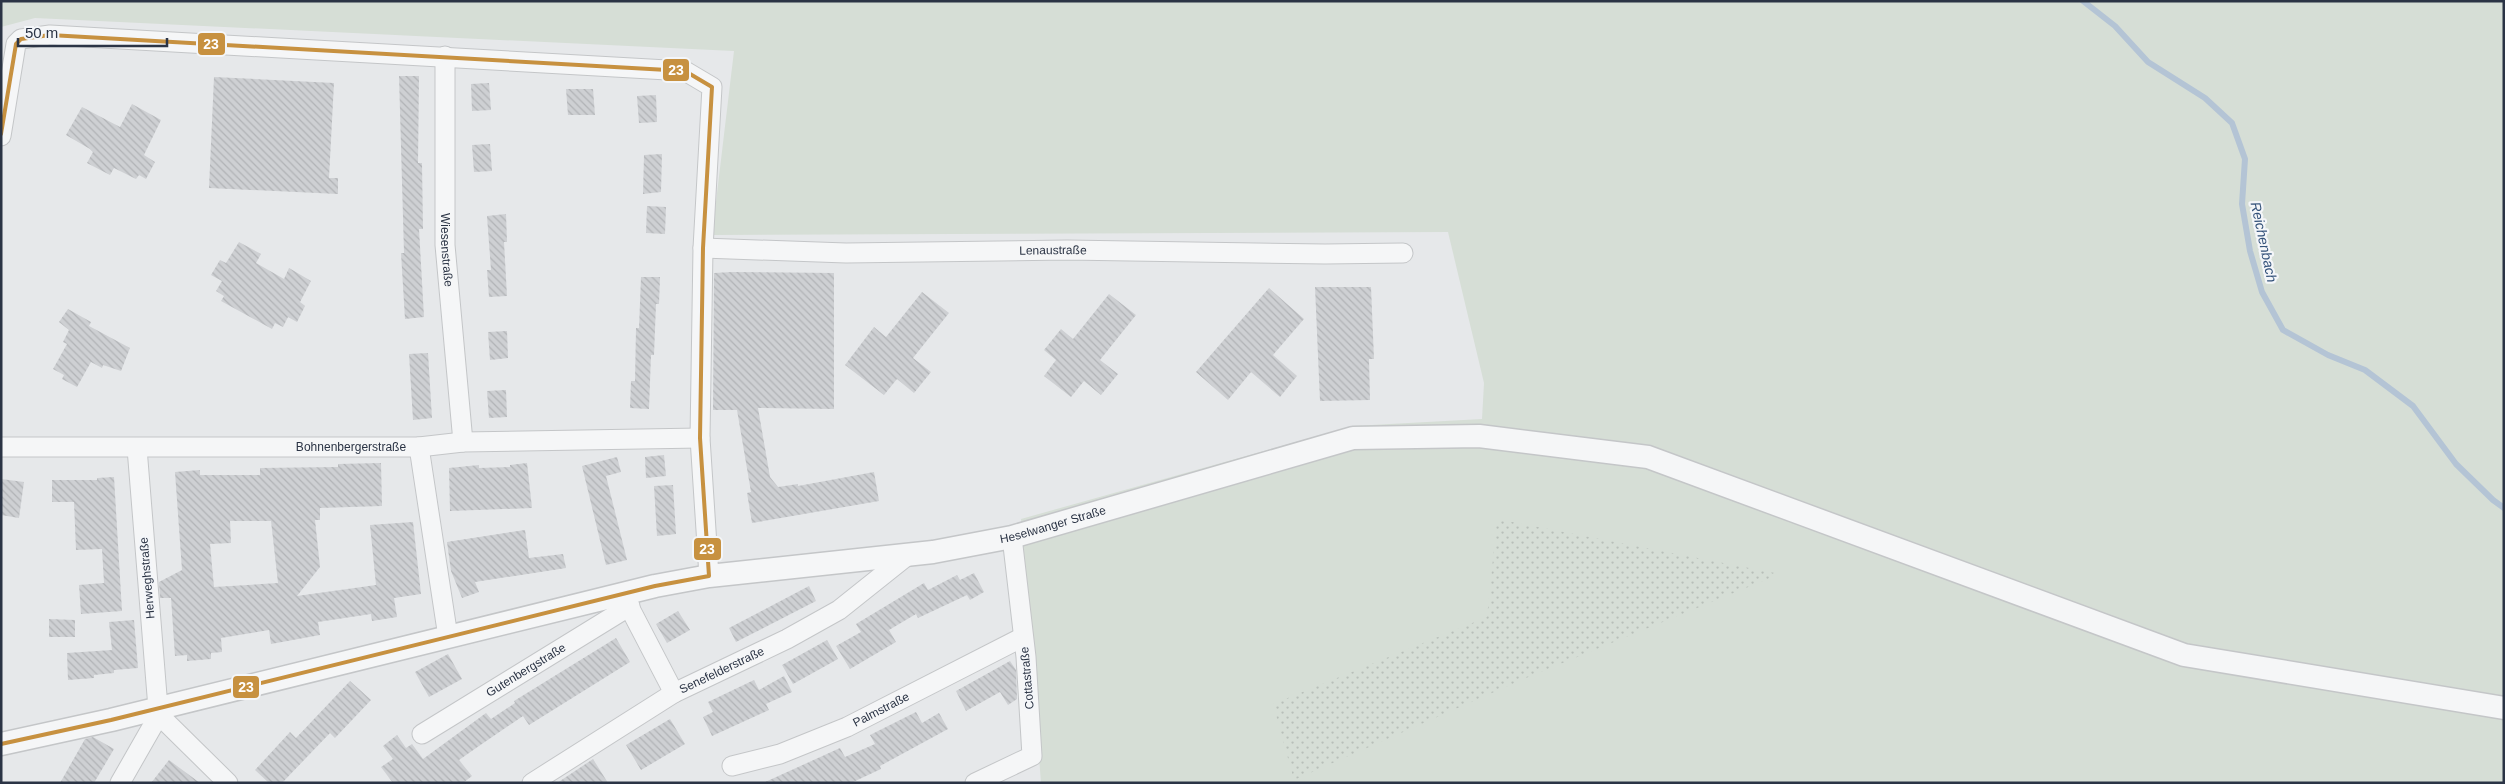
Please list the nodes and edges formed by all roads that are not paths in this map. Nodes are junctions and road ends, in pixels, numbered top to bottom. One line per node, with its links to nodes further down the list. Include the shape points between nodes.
1 (445, 56): 2 (street, via 50,35 21,39 16,44); 3 (street, via 685,71 712,86); 6 (street, Wiesenstraße, via 445,245)
2 (1, 136)
3 (704, 248): 4 (street, Lenaustraße, via 846,254 1067,250); 5 (street)
4 (1403, 254)
5 (700, 438): 6 (street, Bohnenbergerstraße); 12 (street)
6 (463, 442): 8 (street, Bohnenbergerstraße)
7 (1, 447): 9 (street, Bohnenbergerstraße)
8 (419, 447): 9 (street, Bohnenbergerstraße); 14 (street)
9 (137, 448): 17 (street, Herweghstraße)
10 (1012, 537): 11 (street, Heselwanger Straße); 15 (street, Cottastraße); 18 (street, Heselwanger Straße, via 1353,438 1479,436 1648,457 2184,655)
11 (908, 555): 12 (street, Heselwanger Straße); 16 (street, Senefelderstraße, via 839,610 787,639)
12 (709, 576): 13 (street, Heselwanger Straße)
13 (626, 600): 14 (street, Heselwanger Straße); 16 (street); 19 (street, Gutenbergstraße)
14 (448, 636): 17 (street, Heselwanger Straße)
15 (1023, 636): 21 (street, Palmstraße, via 847,727 780,754); 25 (street, Cottastraße, via 1032,756)
16 (674, 693): 24 (street, Senefelderstraße)
17 (158, 708): 20 (street, Heselwanger Straße); 22 (street, via 156,720); 23 (street, via 162,718)
18 (2504, 708)
19 (422, 734)
20 (1, 744)
21 (732, 766)
22 (120, 783)
23 (228, 783)
24 (532, 783)
25 (975, 783)

